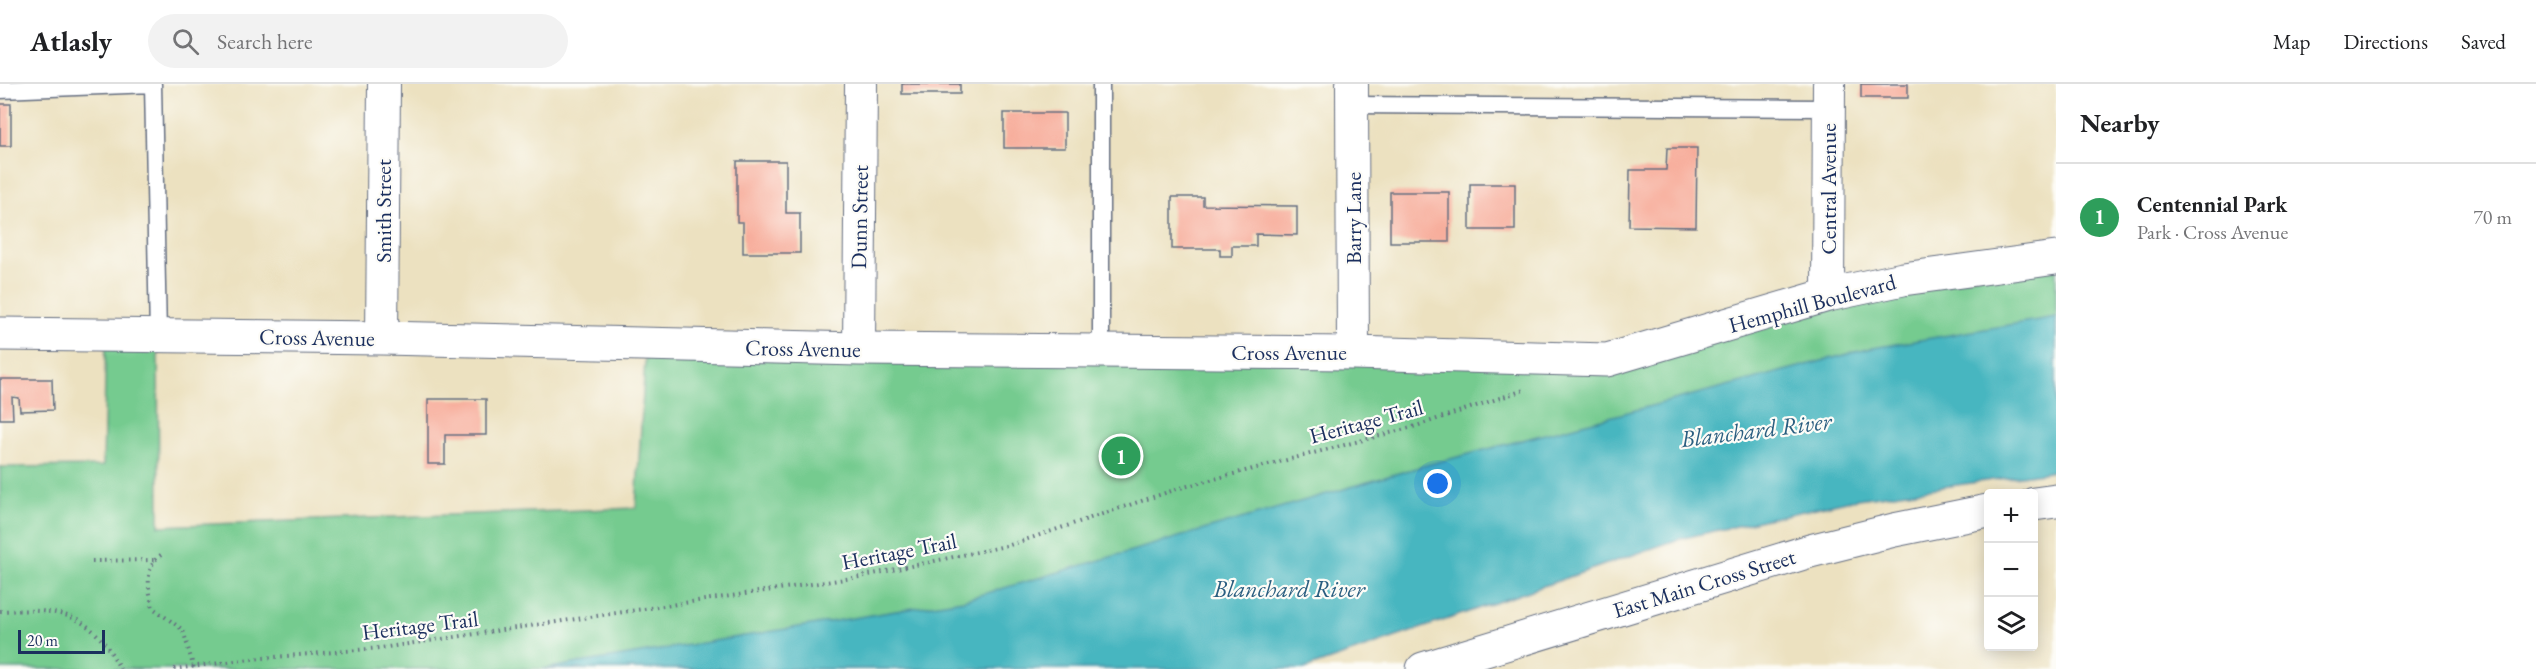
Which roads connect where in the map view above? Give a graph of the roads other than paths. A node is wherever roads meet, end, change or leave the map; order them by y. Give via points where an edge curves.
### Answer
1 (153, 84) edge
2 (384, 84) edge
3 (861, 84) edge
4 (1101, 84) edge
5 (0, 90) edge
6 (1352, 94) edge
7 (1829, 96) edge
8 (2056, 258) edge
9 (1828, 295) junction
10 (0, 334) edge
11 (158, 336) junction
12 (382, 338) junction
13 (859, 349) junction
14 (1101, 351) junction
15 (1353, 353) junction
16 (1606, 360) joint
17 (2056, 501) edge
18 (2038, 503) edge
19 (1984, 512) edge
20 (1423, 669) edge

1 - 5 lane
1 - 11 lane
2 - 12 street, Smith Street
3 - 13 street, Dunn Street
4 - 14 lane
6 - 7 lane
6 - 15 street, Barry Lane
7 - 9 street, Central Avenue
8 - 9 street, Hemphill Boulevard via 1903,279
9 - 16 street, Hemphill Boulevard
10 - 11 street, Cross Avenue
11 - 12 street, Cross Avenue
12 - 13 street, Cross Avenue
13 - 14 street, Cross Avenue
14 - 15 street, Cross Avenue
15 - 16 street, Cross Avenue
17 - 18 street
19 - 20 street, East Main Cross Street via 1810,551

